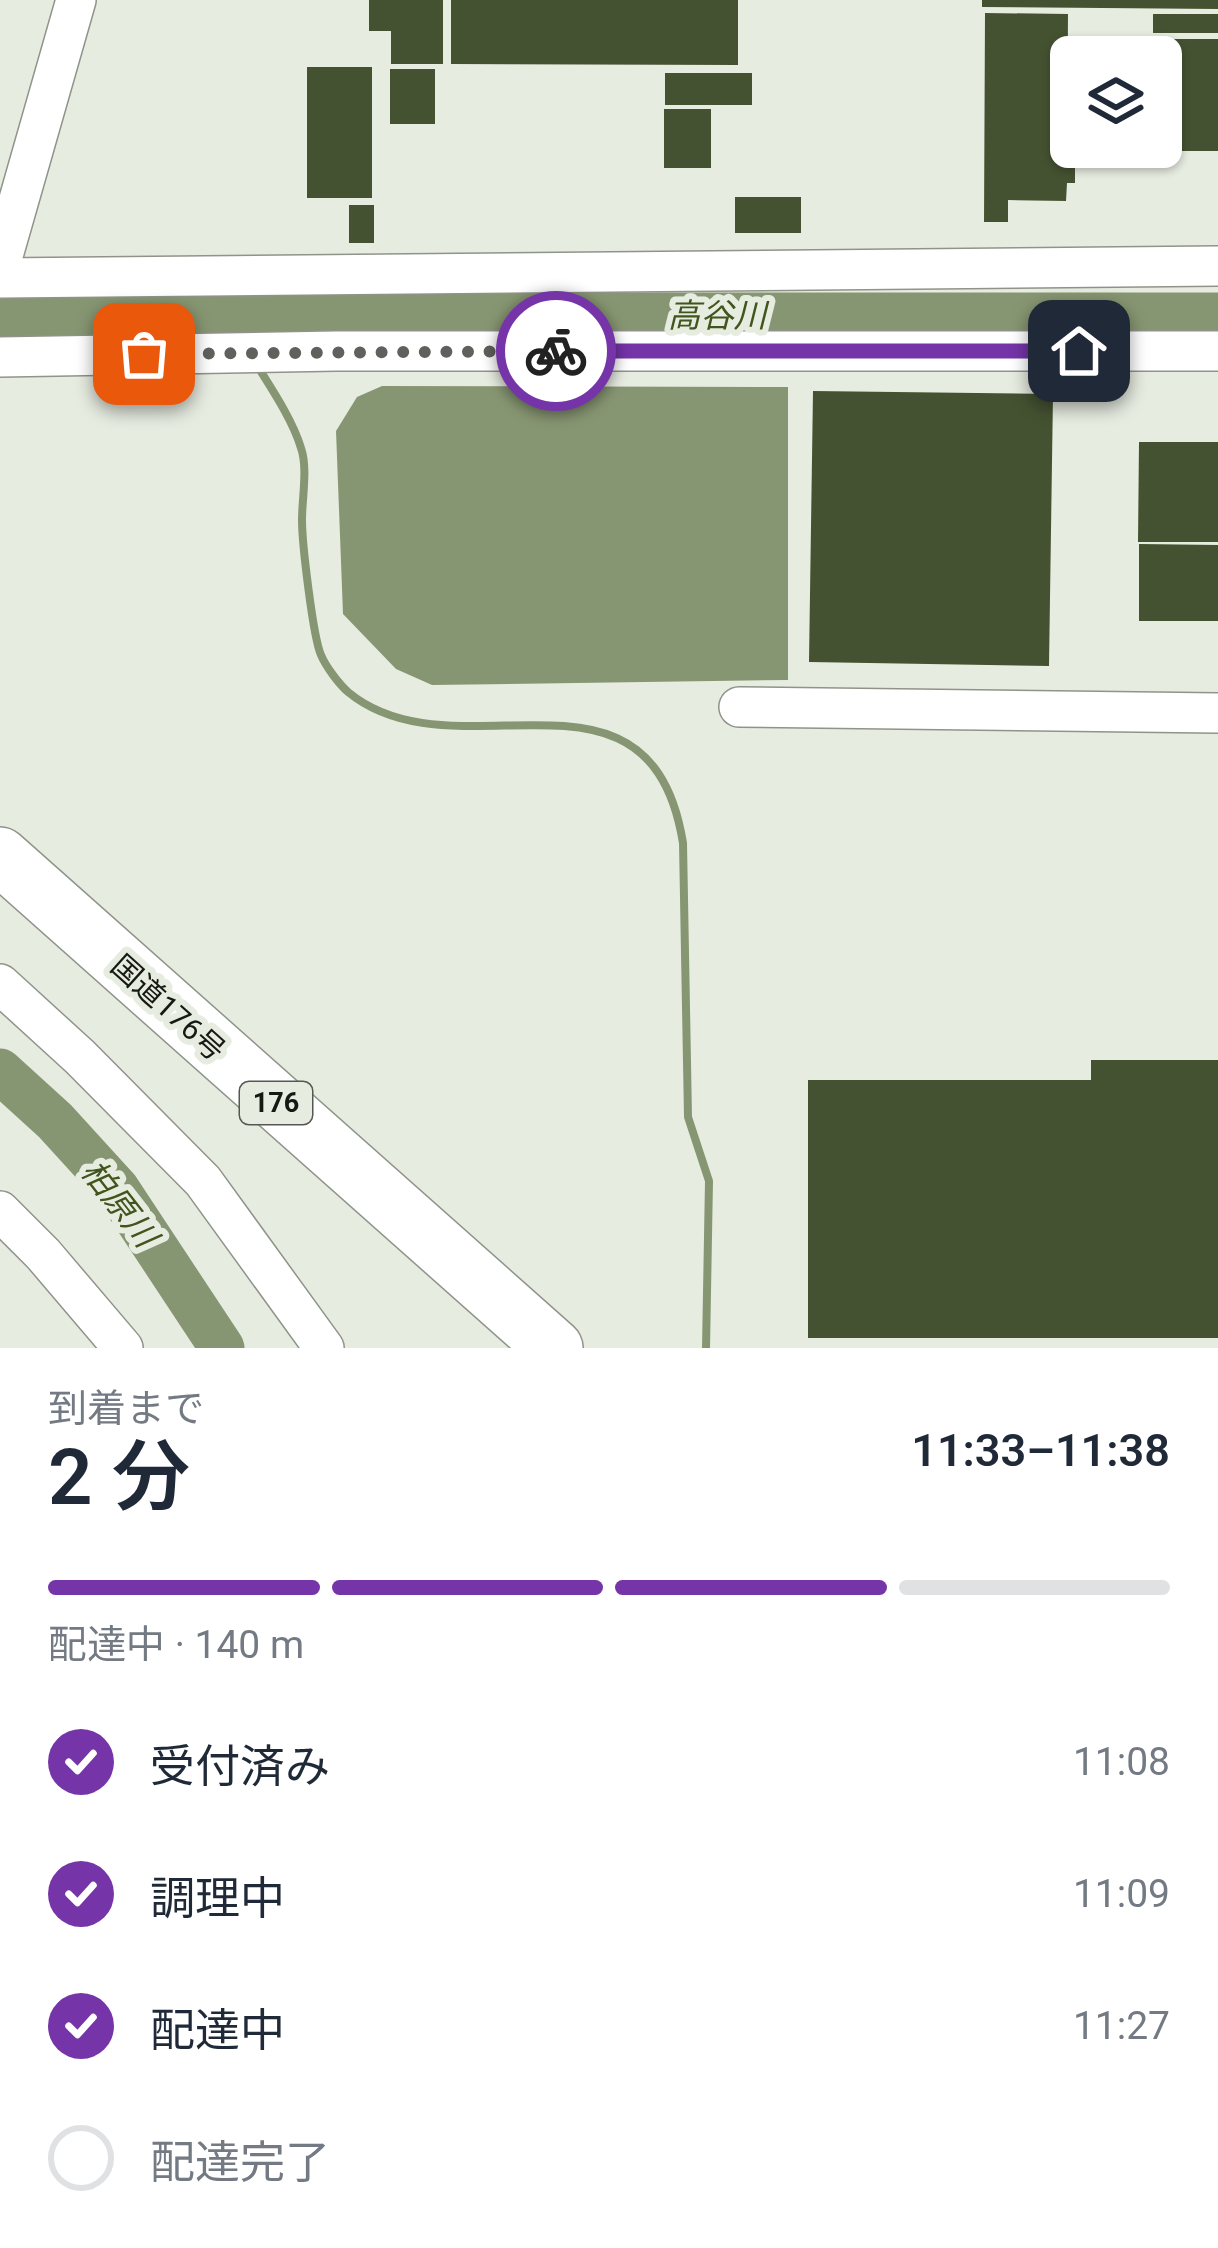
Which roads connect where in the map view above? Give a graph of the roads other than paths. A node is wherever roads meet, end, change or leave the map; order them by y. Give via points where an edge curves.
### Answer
1 (76, 0) edge
2 (0, 266) edge
3 (1218, 266) edge
4 (0, 278) edge
5 (1218, 352) edge
6 (0, 357) edge
7 (739, 707) dead end
8 (1218, 713) edge
9 (0, 856) edge
10 (0, 985) edge
11 (0, 1210) edge
12 (123, 1348) edge
13 (324, 1348) edge
14 (554, 1348) edge

1 - 2 street
3 - 4 street
5 - 6 street
7 - 8 street
9 - 14 highway, 国道176号 / 176
10 - 13 street via 203,1181
11 - 12 street

